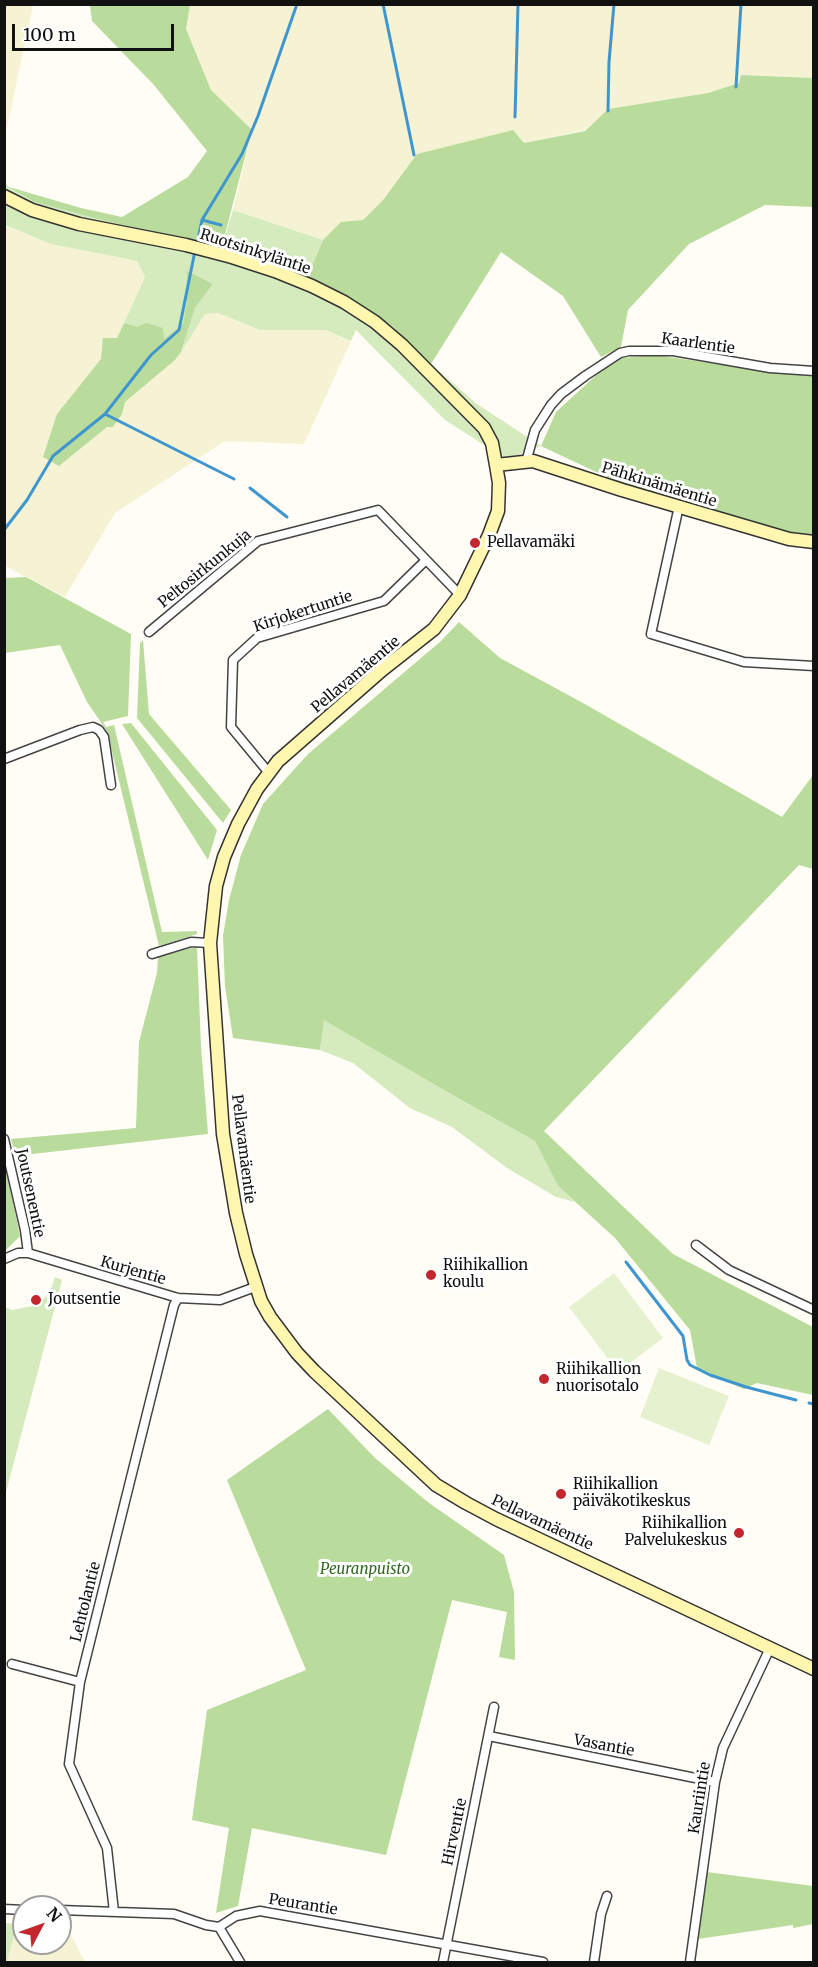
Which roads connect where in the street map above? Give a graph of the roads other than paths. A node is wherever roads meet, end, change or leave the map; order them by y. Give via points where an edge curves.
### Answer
1 (4, 196) edge
2 (813, 370) edge
3 (526, 462) junction
4 (496, 465) junction
5 (679, 506) junction
6 (813, 542) edge
7 (426, 560) junction
8 (460, 594) junction
9 (149, 632) dead end
10 (813, 666) edge
11 (4, 759) edge
12 (269, 773) junction
13 (111, 785) dead end
14 (210, 943) junction
15 (152, 954) dead end
16 (4, 1139) edge
17 (696, 1245) dead end
18 (28, 1253) junction
19 (4, 1259) edge
20 (255, 1287) junction
21 (178, 1298) junction
22 (813, 1310) edge
23 (770, 1648) junction
24 (12, 1664) dead end
25 (813, 1669) edge
26 (80, 1682) junction
27 (494, 1707) dead end
28 (489, 1737) junction
29 (714, 1782) junction
30 (607, 1896) dead end
31 (72, 1911) edge
32 (114, 1912) junction
33 (219, 1927) junction
34 (446, 1945) junction
35 (240, 1962) edge
36 (442, 1962) edge
37 (543, 1962) edge
38 (594, 1962) edge
39 (690, 1962) edge

1 - 4 street, Ruotsinkyläntie via 32,210 79,224 232,257 275,271 344,302 402,345 484,428
2 - 3 street, Kaarlentie via 770,368 673,351 620,353 551,405 535,430
3 - 4 street, Pähkinämäentie
3 - 5 street, Pähkinämäentie
4 - 8 street, Pellavamäentie via 498,511
5 - 6 street, Pähkinämäentie via 789,539
5 - 10 street via 651,634 744,662
7 - 8 street, Peltosirkunkuja
7 - 9 street, Peltosirkunkuja via 378,510 269,538 258,541
7 - 12 street, Kirjokertuntie via 384,601 256,639 233,660 231,727
8 - 12 street, Pellavamäentie via 434,629 305,737
11 - 13 street via 93,727 104,737
12 - 14 street, Pellavamäentie via 238,824 224,857 216,886
14 - 15 street via 191,942
14 - 20 street, Pellavamäentie via 227,1168
16 - 18 street, Joutsenentie
17 - 22 street via 729,1270
18 - 19 street
18 - 21 street, Kurjentie
20 - 21 street, Kurjentie via 220,1300
20 - 23 street, Pellavamäentie via 270,1317 308,1365 436,1485 496,1518
21 - 26 street, Lehtolantie
23 - 25 street, Pellavamäentie
23 - 29 street, Kauriintie via 723,1748
24 - 26 street
26 - 32 street, Lehtolantie via 69,1764 107,1848
27 - 28 street, Hirventie
28 - 29 street, Vasantie
28 - 34 street, Hirventie
29 - 39 street, Kauriintie
30 - 38 street
31 - 32 street
32 - 33 street via 174,1914
33 - 34 street, Peurantie via 236,1916 260,1911
33 - 35 street
34 - 36 street, Hirventie
34 - 37 street, Peurantie

